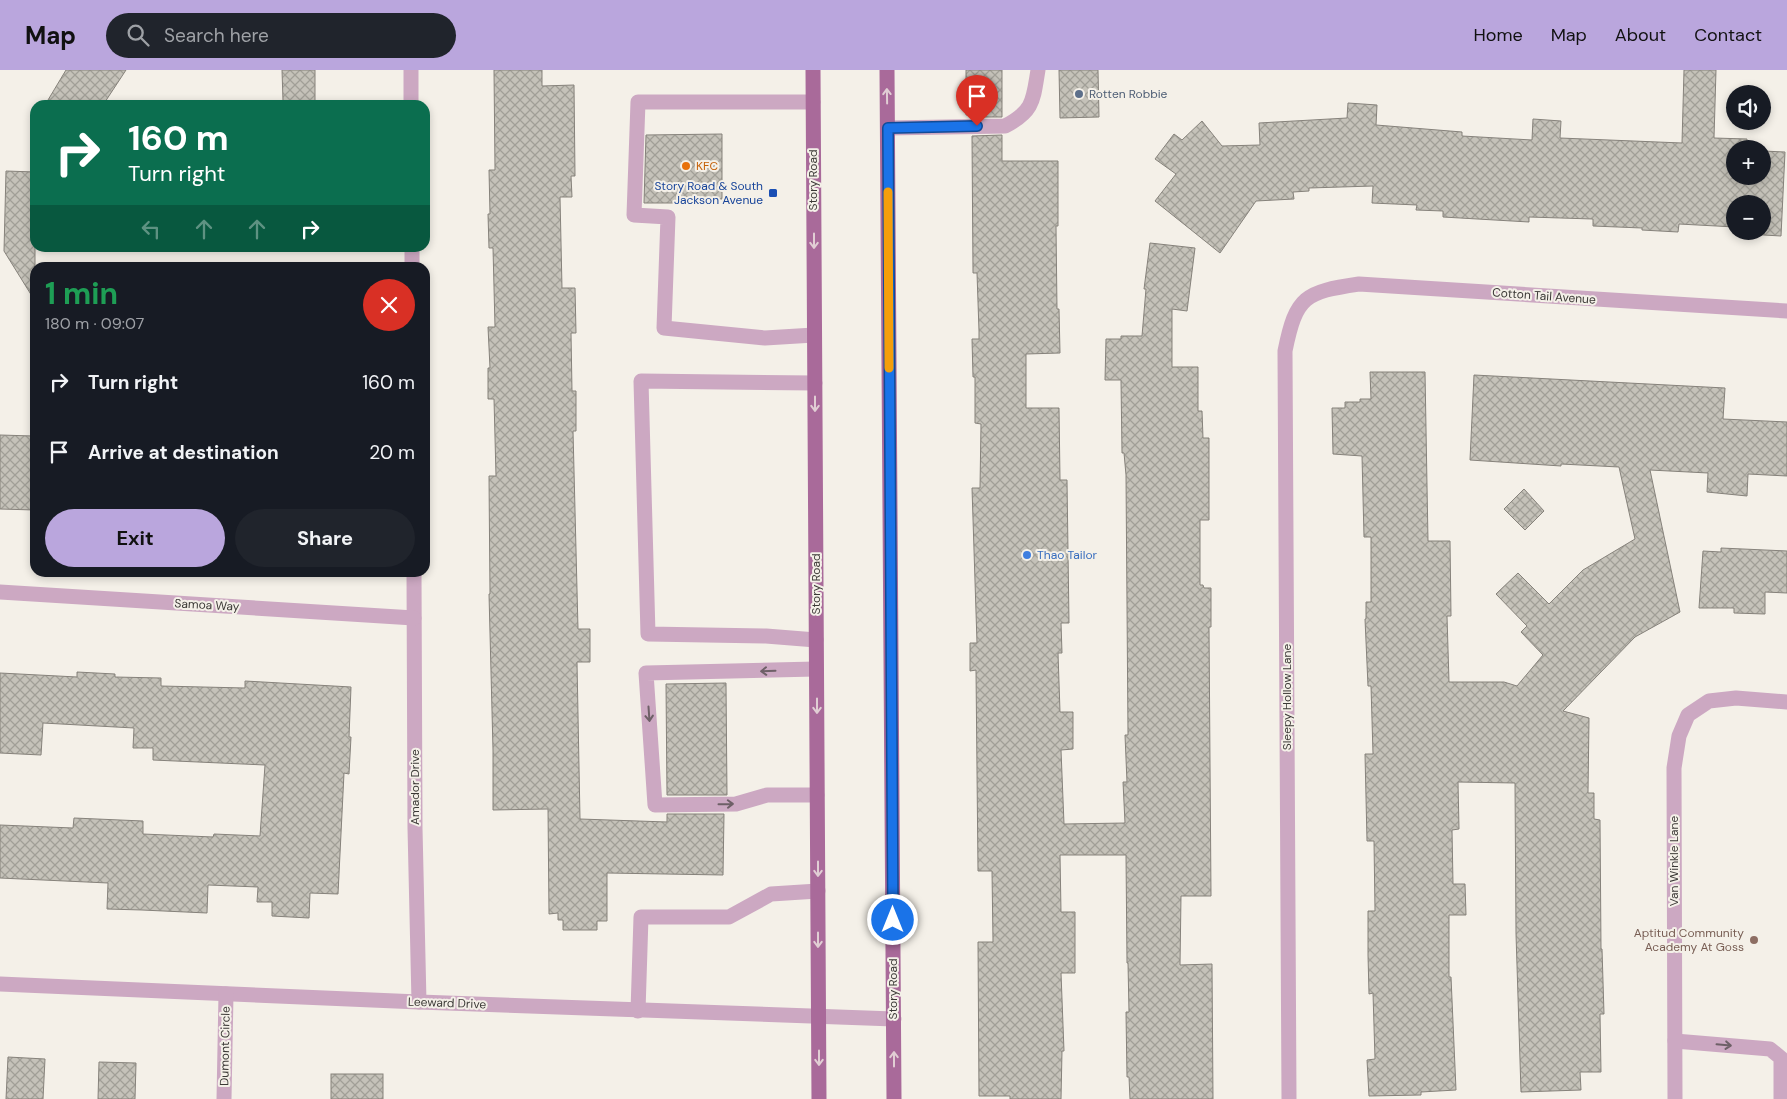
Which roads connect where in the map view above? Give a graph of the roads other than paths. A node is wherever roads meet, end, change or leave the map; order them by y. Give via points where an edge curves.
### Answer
1 (411, 70) edge
2 (813, 70) edge
3 (887, 70) edge
4 (1038, 70) edge
5 (411, 100) edge
6 (813, 102) junction
7 (888, 128) junction
8 (1304, 300) joint
9 (1787, 311) edge
10 (814, 335) junction
11 (815, 384) junction
12 (414, 577) edge
13 (0, 592) edge
14 (414, 618) junction
15 (816, 640) junction
16 (816, 670) junction
17 (1787, 702) edge
18 (817, 795) junction
19 (818, 891) junction
20 (0, 984) edge
21 (226, 994) junction
22 (420, 1002) junction
23 (638, 1011) junction
24 (819, 1017) junction
25 (894, 1019) junction
26 (1675, 1041) junction
27 (224, 1099) edge
28 (819, 1099) edge
29 (894, 1099) edge
30 (1289, 1099) edge
31 (1675, 1099) edge
32 (1781, 1099) edge

1 - 5 street
2 - 6 main road, Story Road
7 -> 3 main road, Story Road
4 - 7 street via 1033,100 1020,118 1005,126
6 -> 10 main road, Story Road
6 - 10 street via 638,102 634,215 668,217 664,328 765,338
7 - 25 main road, Story Road
8 - 9 street, Cotton Tail Avenue via 1326,288 1359,284
8 - 30 street, Sleepy Hollow Lane via 1291,322 1285,351
10 - 11 main road, Story Road
11 -> 15 main road, Story Road
11 - 15 street via 641,381 648,634
12 - 14 street, Amador Drive
13 - 14 street, Samoa Way
14 - 22 street, Amador Drive
15 - 16 main road, Story Road
16 -> 18 main road, Story Road
16 -> 18 street via 646,674 655,805 736,804 767,795
17 - 26 street, Van Winkle Lane via 1736,698 1709,702 1688,715 1679,736 1674,768
18 -> 19 main road, Story Road
19 - 23 street via 771,894 729,917 641,917
19 -> 24 main road, Story Road
20 - 21 street, Leeward Drive
21 - 22 street, Leeward Drive
21 - 27 street, Dumont Circle
22 - 23 street, Leeward Drive
23 - 24 street, Leeward Drive
24 - 25 street, Leeward Drive
24 -> 28 main road, Story Road
29 -> 25 main road, Story Road
26 - 31 street, Van Winkle Lane
26 -> 32 street via 1770,1049 1781,1058

